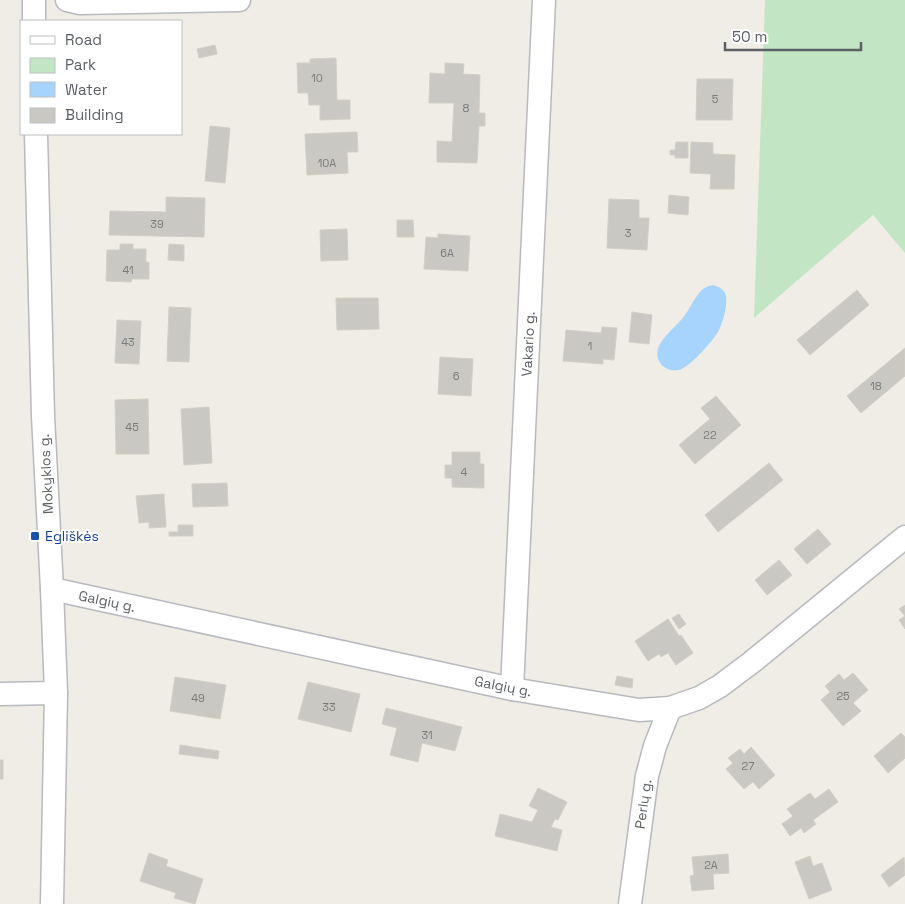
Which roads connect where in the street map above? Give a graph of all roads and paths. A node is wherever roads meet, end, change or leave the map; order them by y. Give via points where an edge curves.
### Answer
1 (34, 0) edge
2 (67, 0) edge
3 (239, 0) edge
4 (544, 0) edge
5 (34, 20) edge
6 (36, 135) edge
7 (905, 537) edge
8 (52, 589) junction
9 (512, 689) junction
10 (56, 693) junction
11 (0, 694) edge
12 (670, 708) junction
13 (52, 904) edge
14 (630, 904) edge

1 - 5 street
2 - 3 street
4 - 9 street, Vakario g.
6 - 8 street, Mokyklos g. via 42,416
7 - 12 street, Galgių g. via 720,686 699,698
8 - 9 street, Galgių g.
8 - 10 street, Mokyklos g.
9 - 12 street, Galgių g. via 639,710
10 - 11 street
10 - 13 street, Mokyklos g.
12 - 14 street, Perlų g. via 647,776

